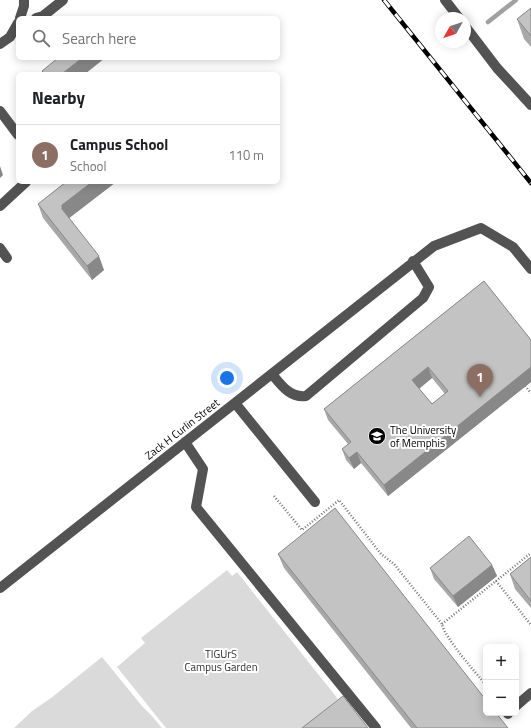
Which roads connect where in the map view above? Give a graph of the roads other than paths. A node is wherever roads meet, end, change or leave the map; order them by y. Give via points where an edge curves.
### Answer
1 (24, 0) edge
2 (63, 0) edge
3 (445, 0) edge
4 (454, 12) edge
5 (21, 16) edge
6 (43, 16) edge
7 (16, 26) edge
8 (471, 34) edge
9 (0, 44) edge
10 (531, 105) edge
11 (0, 111) edge
12 (16, 132) edge
13 (24, 184) edge
14 (0, 206) edge
15 (0, 248) edge
16 (8, 258) dead end
17 (413, 261) junction
18 (531, 269) edge
19 (272, 374) junction
20 (235, 402) junction
21 (185, 442) junction
22 (315, 502) dead end
23 (0, 588) edge
24 (531, 693) edge
25 (519, 703) edge
26 (376, 728) edge

1 - 5 street
2 - 6 street
3 - 4 street
7 - 9 street via 10,37
8 - 10 street via 497,68
11 - 12 street
13 - 14 street
15 - 16 street
17 - 18 street, Zack H Curlin Street via 434,246 481,228 513,247
17 - 19 street, Zack H Curlin Street
17 - 19 street via 430,287 423,298 306,396 298,397 290,392
19 - 20 street, Zack H Curlin Street
20 - 21 street, Zack H Curlin Street
20 - 22 street
21 - 23 street, Zack H Curlin Street
21 - 26 street via 203,469 196,506
24 - 25 street

